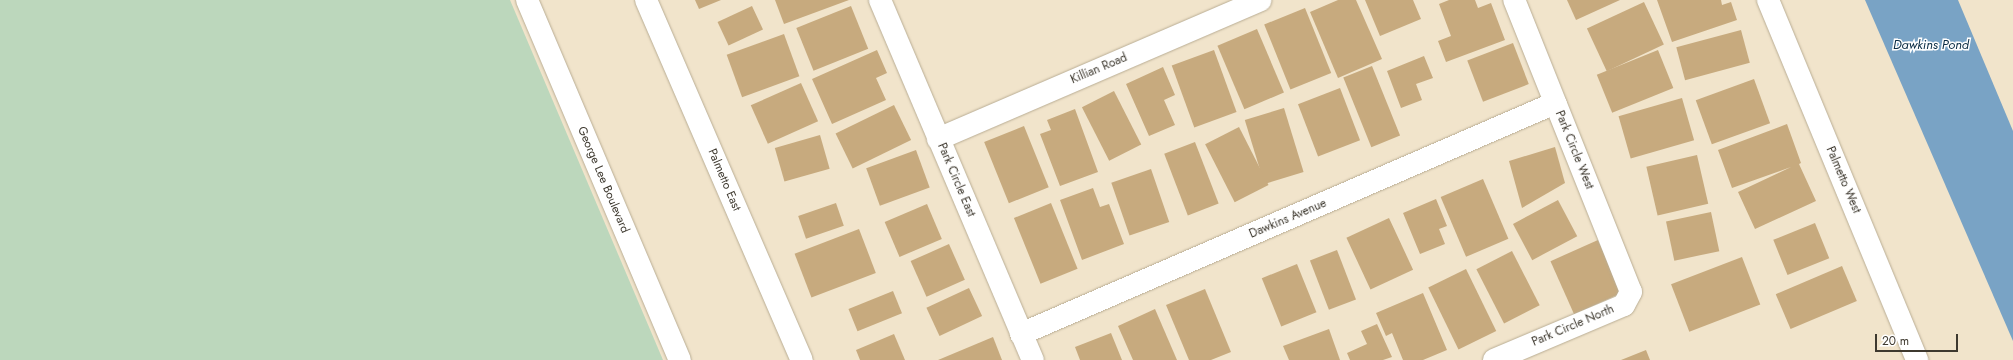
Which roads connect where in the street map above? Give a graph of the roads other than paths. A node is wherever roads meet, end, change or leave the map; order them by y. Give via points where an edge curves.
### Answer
1 (527, 0) edge
2 (646, 0) edge
3 (880, 0) edge
4 (1260, 0) edge
5 (1514, 0) edge
6 (1768, 0) edge
7 (1556, 103) junction
8 (938, 139) junction
9 (1628, 300) joint
10 (1021, 334) junction
11 (680, 360) edge
12 (802, 360) edge
13 (1033, 360) edge
14 (1494, 360) edge
15 (1918, 360) edge

1 - 11 street, George Lee Boulevard
2 - 12 street, Palmetto East
3 - 8 street, Park Circle East
4 - 8 street, Killian Road
5 - 7 street, Park Circle West
6 - 15 street, Palmetto West
7 - 9 street, Park Circle West via 1631,292
7 - 10 street, Dawkins Avenue
8 - 10 street, Park Circle East
9 - 14 street, Park Circle North via 1624,304
10 - 13 street, Park Circle East

